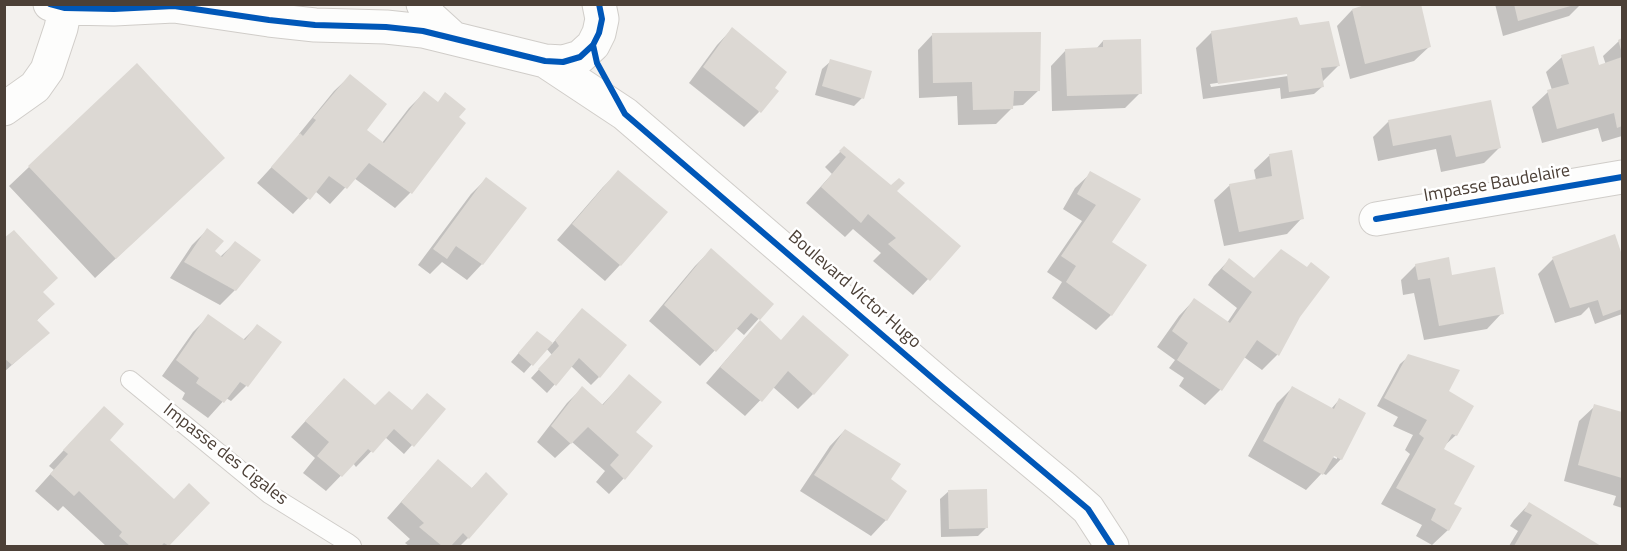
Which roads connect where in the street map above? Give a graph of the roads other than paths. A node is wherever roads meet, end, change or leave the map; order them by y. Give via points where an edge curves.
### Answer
1 (423, 4) edge
2 (599, 4) edge
3 (176, 5) edge
4 (57, 6) edge
5 (453, 38) junction
6 (593, 45) junction
7 (545, 61) junction
8 (4, 109) edge
9 (625, 114) junction
10 (1623, 177) edge
11 (1376, 219) dead end
12 (130, 380) dead end
13 (352, 546) edge
14 (1113, 546) edge

1 - 5 street via 430,17
2 - 6 street via 602,19
3 - 4 street via 114,9
3 - 5 street via 269,20 423,31
4 - 8 street via 61,28 47,70 34,87
5 - 7 street
6 - 7 street via 580,57 563,62
6 - 9 street, Boulevard Victor Hugo via 597,63
7 - 9 street, Boulevard Victor Hugo
9 - 14 street, Boulevard Victor Hugo via 1088,509
10 - 11 street, Impasse Baudelaire
12 - 13 lane, Impasse des Cigales via 269,494

